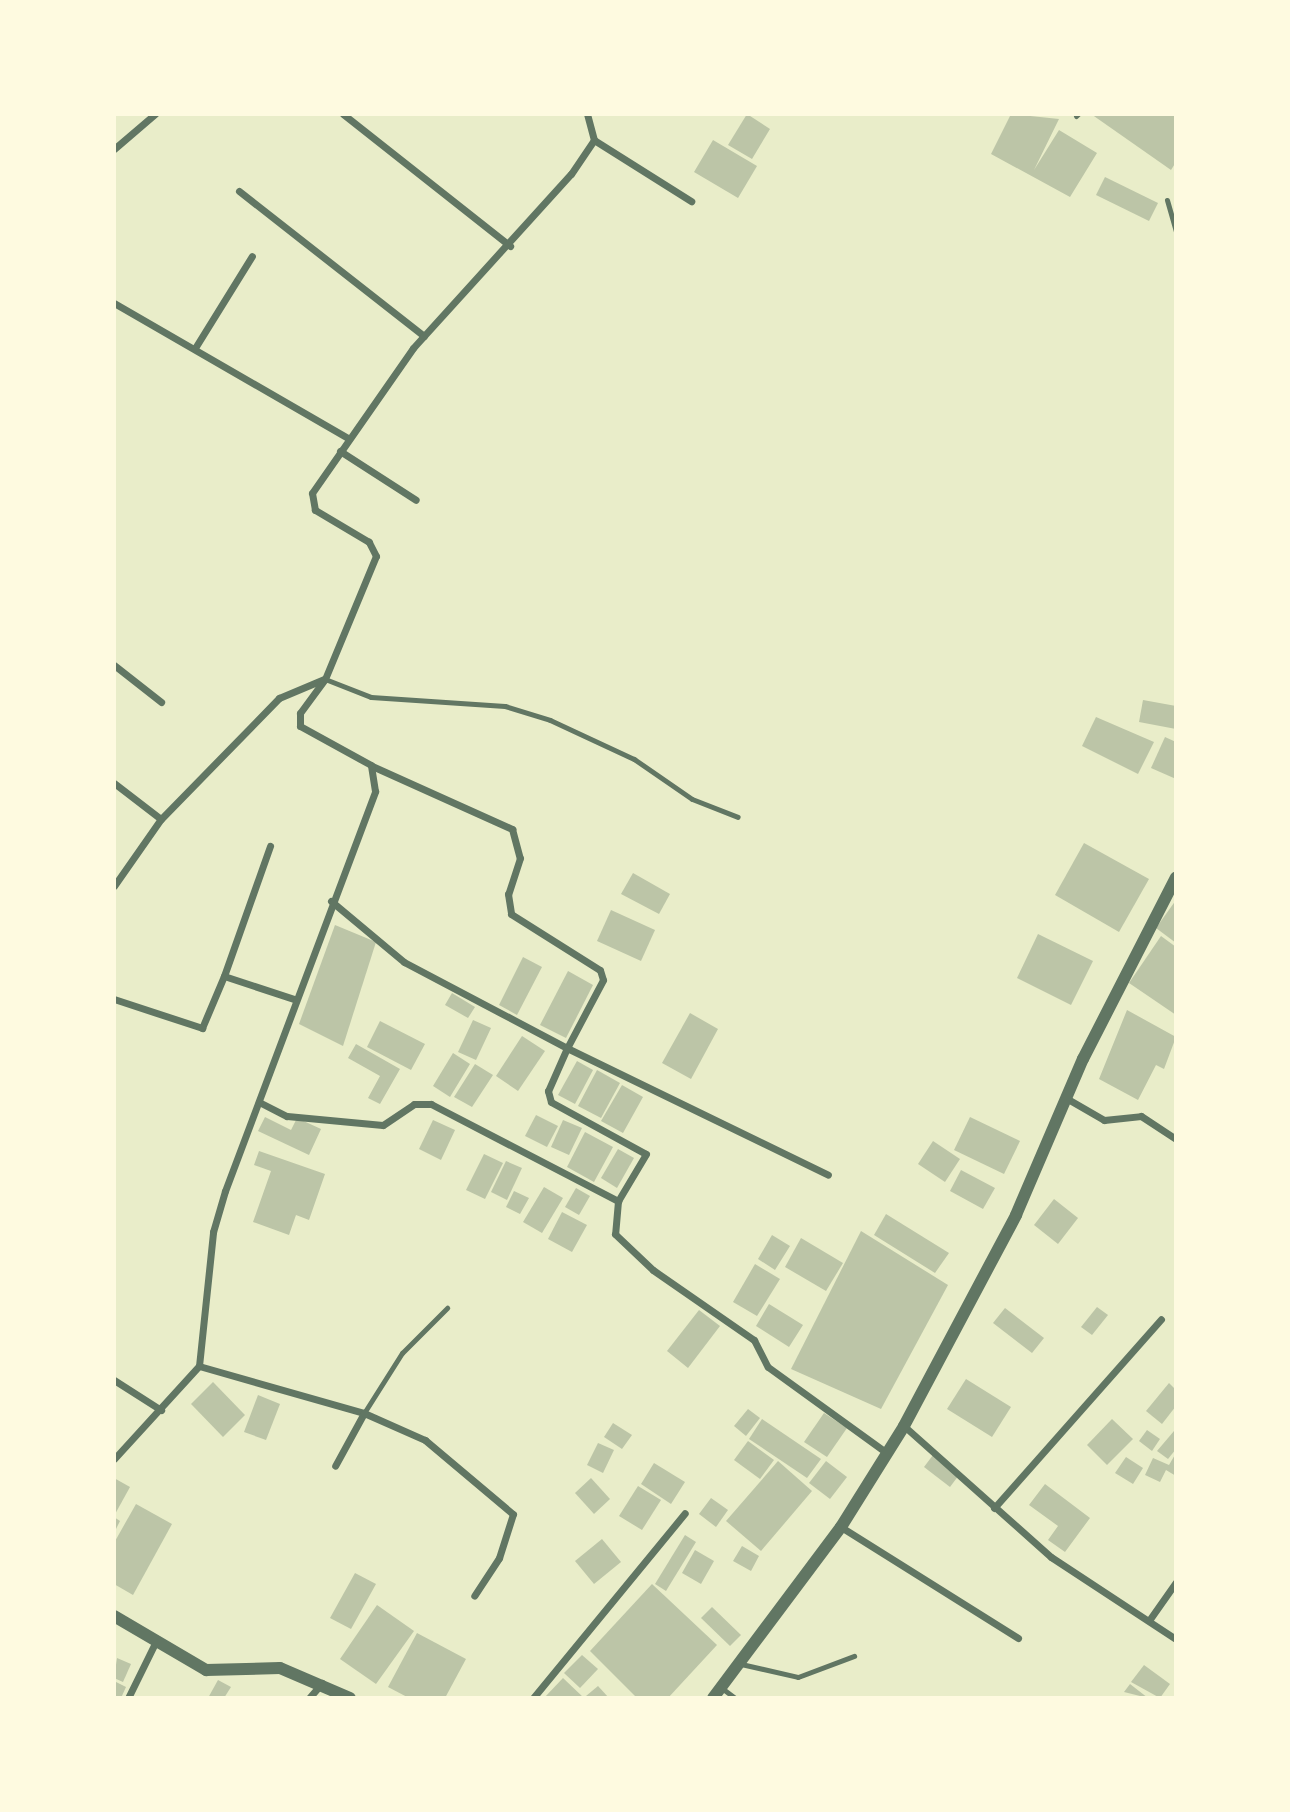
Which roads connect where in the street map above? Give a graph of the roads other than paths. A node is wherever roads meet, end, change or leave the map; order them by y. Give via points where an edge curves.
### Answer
1 (155, 114) edge
2 (343, 114) edge
3 (586, 114) edge
4 (594, 139) junction
5 (114, 149) edge
6 (239, 191) dead end
7 (1167, 200) dead end
8 (691, 201) dead end
9 (1176, 232) edge
10 (510, 246) junction
11 (251, 256) dead end
12 (114, 303) edge
13 (424, 336) junction
14 (195, 348) junction
15 (348, 438) junction
16 (340, 451) junction
17 (416, 500) dead end
18 (114, 665) edge
19 (325, 679) junction
20 (161, 702) dead end
21 (371, 765) junction
22 (114, 783) edge
23 (738, 817) dead end
24 (161, 819) junction
25 (270, 846) dead end
26 (1176, 877) edge
27 (114, 886) edge
28 (1173, 892) edge
29 (331, 901) junction
30 (224, 975) junction
31 (114, 999) edge
32 (294, 999) junction
33 (567, 1048) junction
34 (1066, 1097) junction
35 (259, 1102) junction
36 (1176, 1139) edge
37 (828, 1175) dead end
38 (618, 1201) junction
39 (447, 1308) dead end
40 (1161, 1319) dead end
41 (199, 1366) junction
42 (114, 1380) edge
43 (161, 1410) junction
44 (364, 1413) junction
45 (904, 1426) junction
46 (887, 1453) junction
47 (114, 1459) edge
48 (335, 1466) dead end
49 (994, 1508) junction
50 (685, 1513) dead end
51 (841, 1527) junction
52 (1176, 1582) edge
53 (474, 1595) dead end
54 (114, 1616) edge
55 (1150, 1619) junction
56 (1018, 1638) dead end
57 (157, 1639) junction
58 (1176, 1639) edge
59 (854, 1656) dead end
60 (735, 1662) junction
61 (323, 1682) junction
62 (720, 1686) junction
63 (128, 1698) edge
64 (309, 1698) edge
65 (350, 1698) edge
66 (533, 1698) edge
67 (713, 1698) edge
68 (735, 1698) edge

1 - 5 street
2 - 10 street
3 - 4 street
4 - 8 street
4 - 10 street
6 - 13 street
7 - 9 lane
10 - 13 street
11 - 14 street
12 - 14 street
13 - 15 street
14 - 15 street
15 - 16 street
16 - 17 street
16 - 19 street via 312,493 312,506 369,542 376,556
18 - 20 street
19 - 21 street via 300,713 300,726
19 - 23 lane via 370,697 505,706 550,720 634,759 692,799
19 - 24 street via 279,698
21 - 29 street via 375,791
21 - 33 street via 512,829 520,859 508,894 511,914 600,970 603,980
22 - 24 street
24 - 27 street
25 - 30 street
26 - 28 street
28 - 34 street
29 - 32 street
29 - 33 street via 404,962
30 - 31 street via 202,1028
30 - 32 street
32 - 35 street
33 - 37 street
33 - 38 street via 548,1091 551,1102 646,1154
34 - 36 street via 1104,1120 1141,1116
34 - 45 street via 1016,1215
35 - 38 street via 287,1116 383,1125 414,1104 431,1104
35 - 41 street via 213,1232
38 - 46 street via 615,1234 653,1270 754,1340 768,1367
39 - 44 lane via 402,1353
40 - 49 street
41 - 43 street
41 - 44 street
42 - 43 street
43 - 47 street
44 - 48 street
44 - 53 street via 425,1440 513,1514 499,1558
45 - 46 street
45 - 49 street
46 - 51 street
49 - 55 street via 1051,1557
50 - 66 street
51 - 56 street
51 - 60 street
52 - 55 street
54 - 57 street
55 - 58 street
57 - 61 street via 206,1670 281,1668
57 - 63 street
59 - 60 lane via 819,1673 785,1678
60 - 62 street
61 - 64 street
61 - 65 street
62 - 67 street
62 - 68 lane

